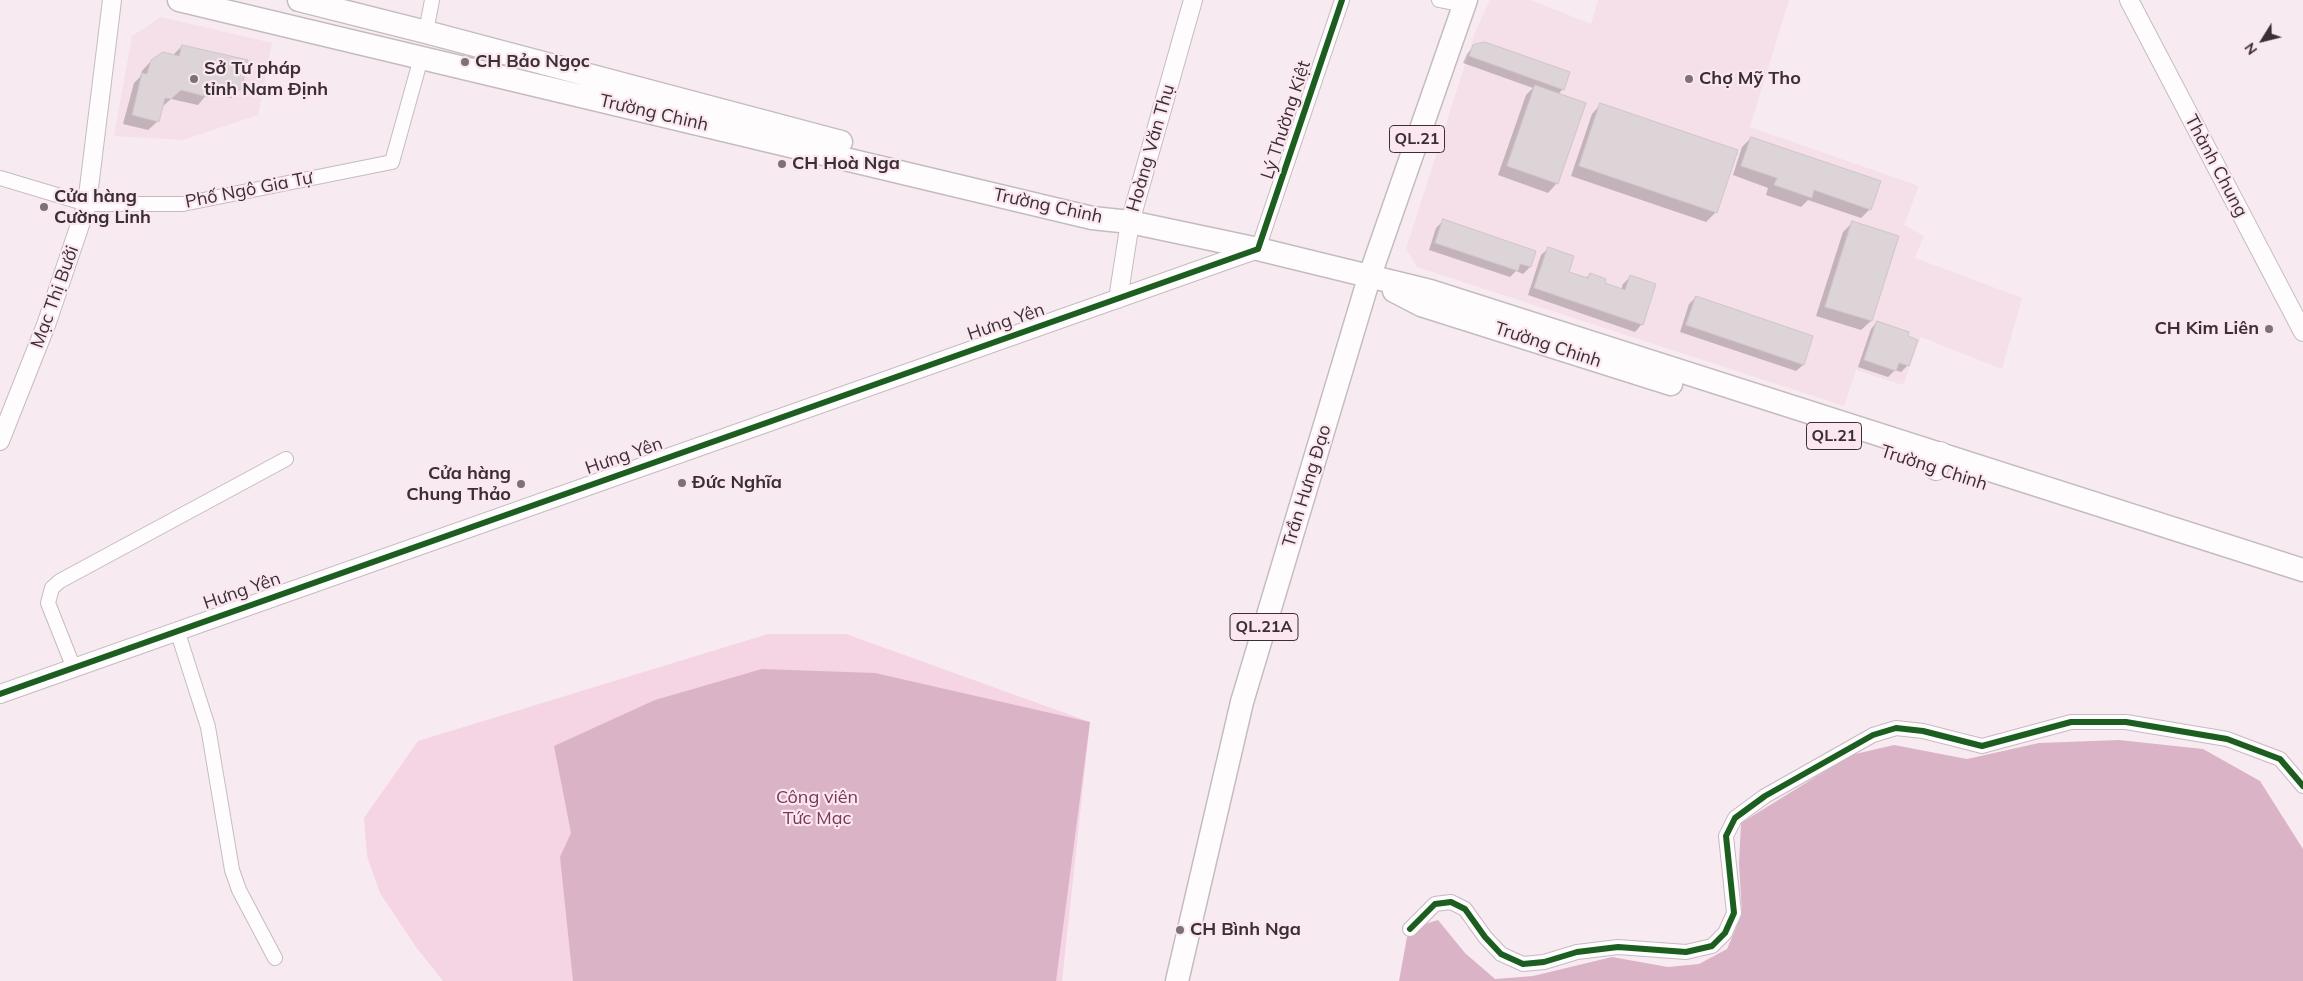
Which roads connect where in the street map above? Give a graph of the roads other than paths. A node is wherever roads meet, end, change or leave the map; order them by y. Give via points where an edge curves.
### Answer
1 (112, 0) edge
2 (179, 0) edge
3 (299, 0) edge
4 (432, 0) edge
5 (1194, 0) edge
6 (1342, 0) edge
7 (1439, 0) edge
8 (2129, 0) edge
9 (1465, 2) edge
10 (426, 32) junction
11 (420, 58) junction
12 (848, 152) junction
13 (0, 178) edge
14 (88, 204) junction
15 (1130, 222) junction
16 (1258, 250) junction
17 (1369, 278) junction
18 (1118, 299) junction
19 (2303, 332) edge
20 (0, 441) edge
21 (286, 460) dead end
22 (1938, 461) junction
23 (2303, 570) edge
24 (2303, 585) edge
25 (177, 630) junction
26 (73, 666) junction
27 (0, 694) edge
28 (2303, 786) edge
29 (1410, 929) dead end
30 (275, 958) dead end
31 (1177, 981) edge

1 - 14 street, Mạc Thị Bưởi
2 - 11 main road, Trường Chinh
3 - 10 main road, Trường Chinh
4 - 10 street
5 - 15 street, Hoàng Văn Thụ
6 - 16 street, Lý Thường Kiệt
7 - 9 street
8 - 19 street, Thành Chung
9 - 17 main road, Trần Hưng Đạo / QL.21
10 - 11 main road
10 - 12 main road, Trường Chinh
11 - 12 main road, Trường Chinh
11 - 14 street, Phố Ngô Gia Tự via 392,162 183,204
12 - 15 main road, Trường Chinh via 1092,218
13 - 14 street, Phố Ngô Gia Tự
14 - 20 street, Mạc Thị Bưởi via 46,325
15 - 16 main road, Trường Chinh
15 - 18 street, Hoàng Văn Thụ
16 - 17 main road, Trường Chinh
16 - 18 street, Hưng Yên
17 - 22 main road, Trường Chinh / QL.21 via 1421,305
17 - 31 main road, Trần Hưng Đạo / QL.21A via 1242,702
18 - 25 street, Hưng Yên
21 - 26 street via 52,588 48,603
22 - 23 main road, Trường Chinh / QL.21
22 - 24 main road, Trường Chinh / QL.21
25 - 26 street, Hưng Yên
25 - 30 street via 208,727 232,870
26 - 27 street, Hưng Yên
28 - 29 street via 2280,759 2227,739 2126,722 2071,722 1982,746 1923,730 1896,728 1873,735 1765,796 1735,818 1726,836 1734,913 1725,933 1712,946 1686,952 1618,947 1523,964 1501,954 1466,909 1451,902 1435,904

